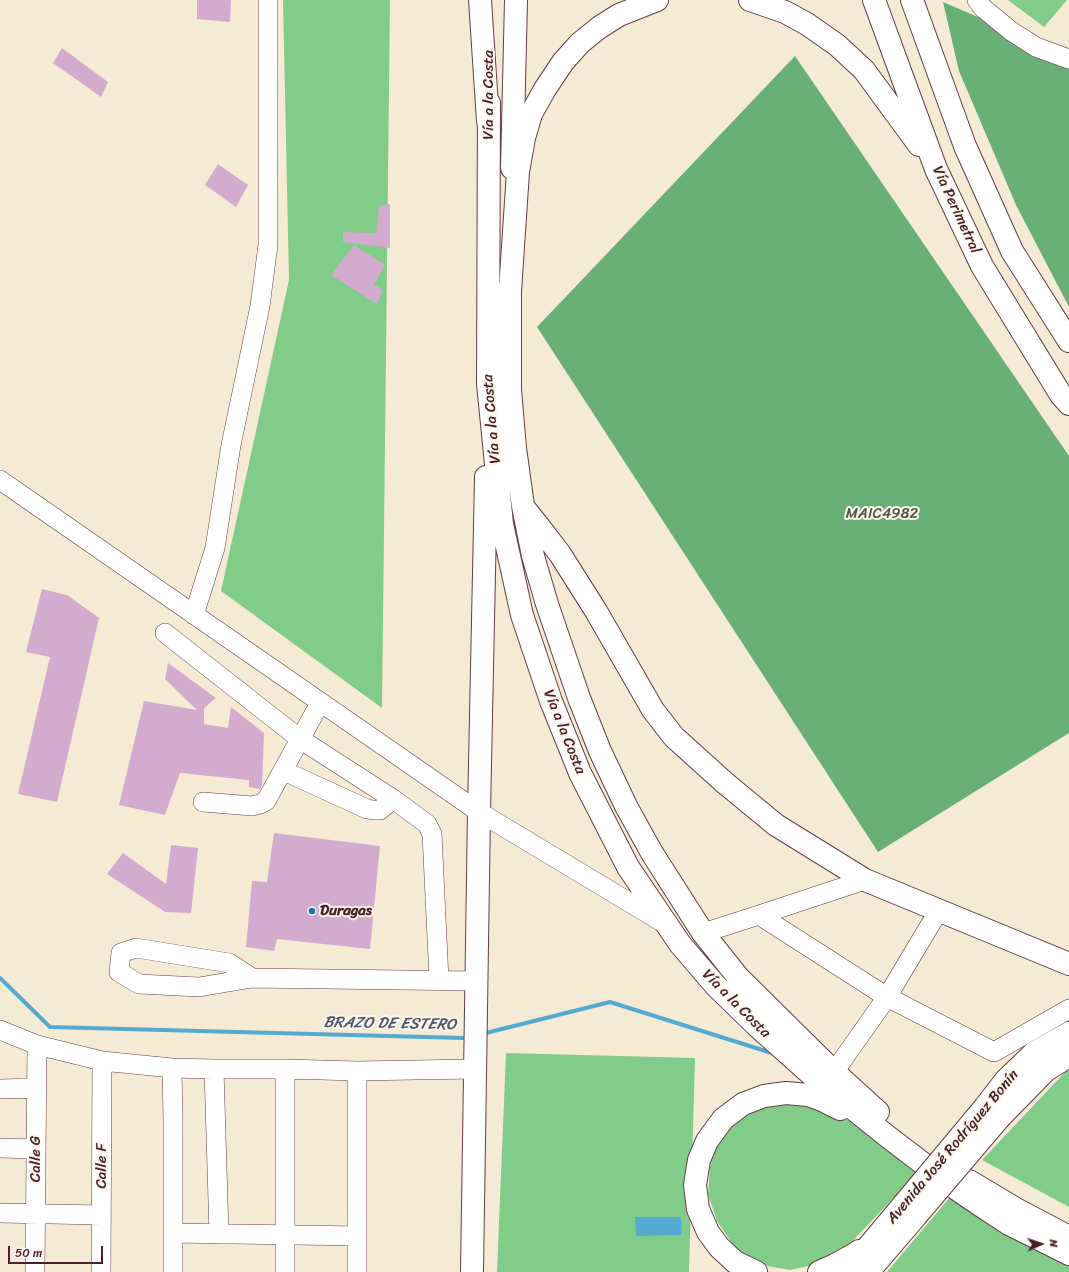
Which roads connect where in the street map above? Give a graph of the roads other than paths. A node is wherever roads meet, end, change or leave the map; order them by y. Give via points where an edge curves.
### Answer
1 (268, 0) edge
2 (480, 0) edge
3 (489, 0) edge
4 (516, 0) edge
5 (657, 0) edge
6 (750, 0) edge
7 (874, 0) edge
8 (912, 0) edge
9 (977, 0) edge
10 (1069, 59) edge
11 (488, 121) junction
12 (936, 169) junction
13 (509, 306) junction
14 (1069, 340) edge
15 (488, 384) junction
16 (1069, 404) edge
17 (0, 480) edge
18 (523, 506) junction
19 (194, 615) junction
20 (165, 633) dead end
21 (320, 703) junction
22 (300, 739) junction
23 (284, 771) junction
24 (394, 799) junction
25 (203, 802) dead end
26 (479, 812) junction
27 (865, 880) junction
28 (939, 910) junction
29 (759, 915) junction
30 (667, 925) junction
31 (703, 933) junction
32 (1069, 964) edge
33 (252, 978) junction
34 (439, 980) junction
35 (476, 981) junction
36 (887, 997) junction
37 (1069, 1008) edge
38 (0, 1030) edge
39 (1069, 1033) edge
40 (37, 1045) junction
41 (1069, 1056) edge
42 (102, 1060) junction
43 (172, 1068) junction
44 (285, 1069) junction
45 (474, 1069) junction
46 (214, 1070) junction
47 (357, 1071) junction
48 (834, 1072) junction
49 (36, 1088) junction
50 (0, 1089) edge
51 (993, 1111) junction
52 (887, 1136) junction
53 (0, 1148) edge
54 (36, 1149) junction
55 (910, 1210) junction
56 (0, 1213) edge
57 (36, 1213) junction
58 (101, 1215) junction
59 (884, 1229) junction
60 (172, 1233) junction
61 (219, 1234) junction
62 (285, 1235) junction
63 (357, 1236) junction
64 (1069, 1237) edge
65 (1069, 1254) edge
66 (35, 1272) edge
67 (101, 1272) edge
68 (173, 1272) edge
69 (285, 1272) edge
70 (357, 1272) edge
71 (472, 1272) edge
72 (756, 1272) edge
73 (819, 1272) edge
74 (847, 1272) edge
75 (868, 1272) edge

1 - 19 street via 268,245 260,306 231,445 215,548
2 - 11 main road
3 - 11 main road, Vía a la Costa
4 - 13 main road, Vía a la Costa
5 - 13 main road via 619,15 580,43 563,62 531,114 518,172
6 - 12 main road via 785,12 837,45 864,70
7 - 12 main road, Vía Perimetral
8 - 14 main road via 965,146 1012,251
9 - 10 street via 1011,31 1036,47
11 - 15 main road, Vía a la Costa
12 - 16 main road, Vía Perimetral via 982,266
13 - 18 main road, Vía a la Costa via 510,390
15 - 26 main road
15 - 30 main road, Vía a la Costa via 502,524 522,615 551,702 580,773 628,867
17 - 19 street
18 - 27 main road via 560,554 653,710 674,737 776,825
18 - 31 main road, Vía a la Costa via 546,604 600,751 652,853
19 - 21 street
20 - 22 street
21 - 22 street
21 - 26 street
22 - 23 street
22 - 24 street
23 - 24 street via 366,809 380,810
23 - 25 street via 266,801 260,804 252,806
24 - 34 street via 427,824 432,834
26 - 30 street
26 - 35 main road
27 - 28 main road
27 - 29 street
28 - 32 main road
28 - 36 street
29 - 31 street
29 - 36 street
30 - 52 main road, Vía a la Costa via 716,986 756,1025 822,1084
31 - 48 main road, Vía a la Costa via 738,977
33 - 33 street via 230,963 136,948 121,953 118,972 139,984 200,987
33 - 34 street
34 - 35 street
35 - 45 main road
36 - 37 street via 994,1052
36 - 48 street
38 - 40 street
39 - 51 main road, Avenida José Rodríguez Bonín via 1035,1052 1005,1081
40 - 42 street
40 - 49 street, Calle G
41 - 51 main road, Avenida José Rodríguez Bonín via 1046,1070
42 - 43 street
42 - 58 street, Calle F
43 - 46 street
43 - 60 street
44 - 46 street
44 - 47 street
44 - 62 street
45 - 47 street
45 - 71 main road
46 - 61 street
47 - 63 street
48 - 64 main road, Vía a la Costa via 893,1126 964,1178
49 - 50 street
49 - 54 street, Calle G
51 - 55 main road, Avenida José Rodríguez Bonín, bridge
52 - 65 main road, Vía a la Costa via 983,1208
52 - 72 main road via 822,1100 808,1095 786,1093 764,1096 743,1104 723,1119 707,1141 699,1160 695,1185 698,1209 708,1232 719,1247 735,1262
53 - 54 street
54 - 57 street, Calle G
55 - 59 main road, Avenida José Rodríguez Bonín
55 - 75 main road, Avenida José Rodríguez Bonín
56 - 57 street
57 - 58 street
57 - 66 street, Calle G
58 - 67 street, Calle F
59 - 73 main road via 855,1254
59 - 74 main road, Avenida José Rodríguez Bonín
60 - 61 street
60 - 68 street
61 - 62 street
62 - 63 street
62 - 69 street
63 - 70 street

